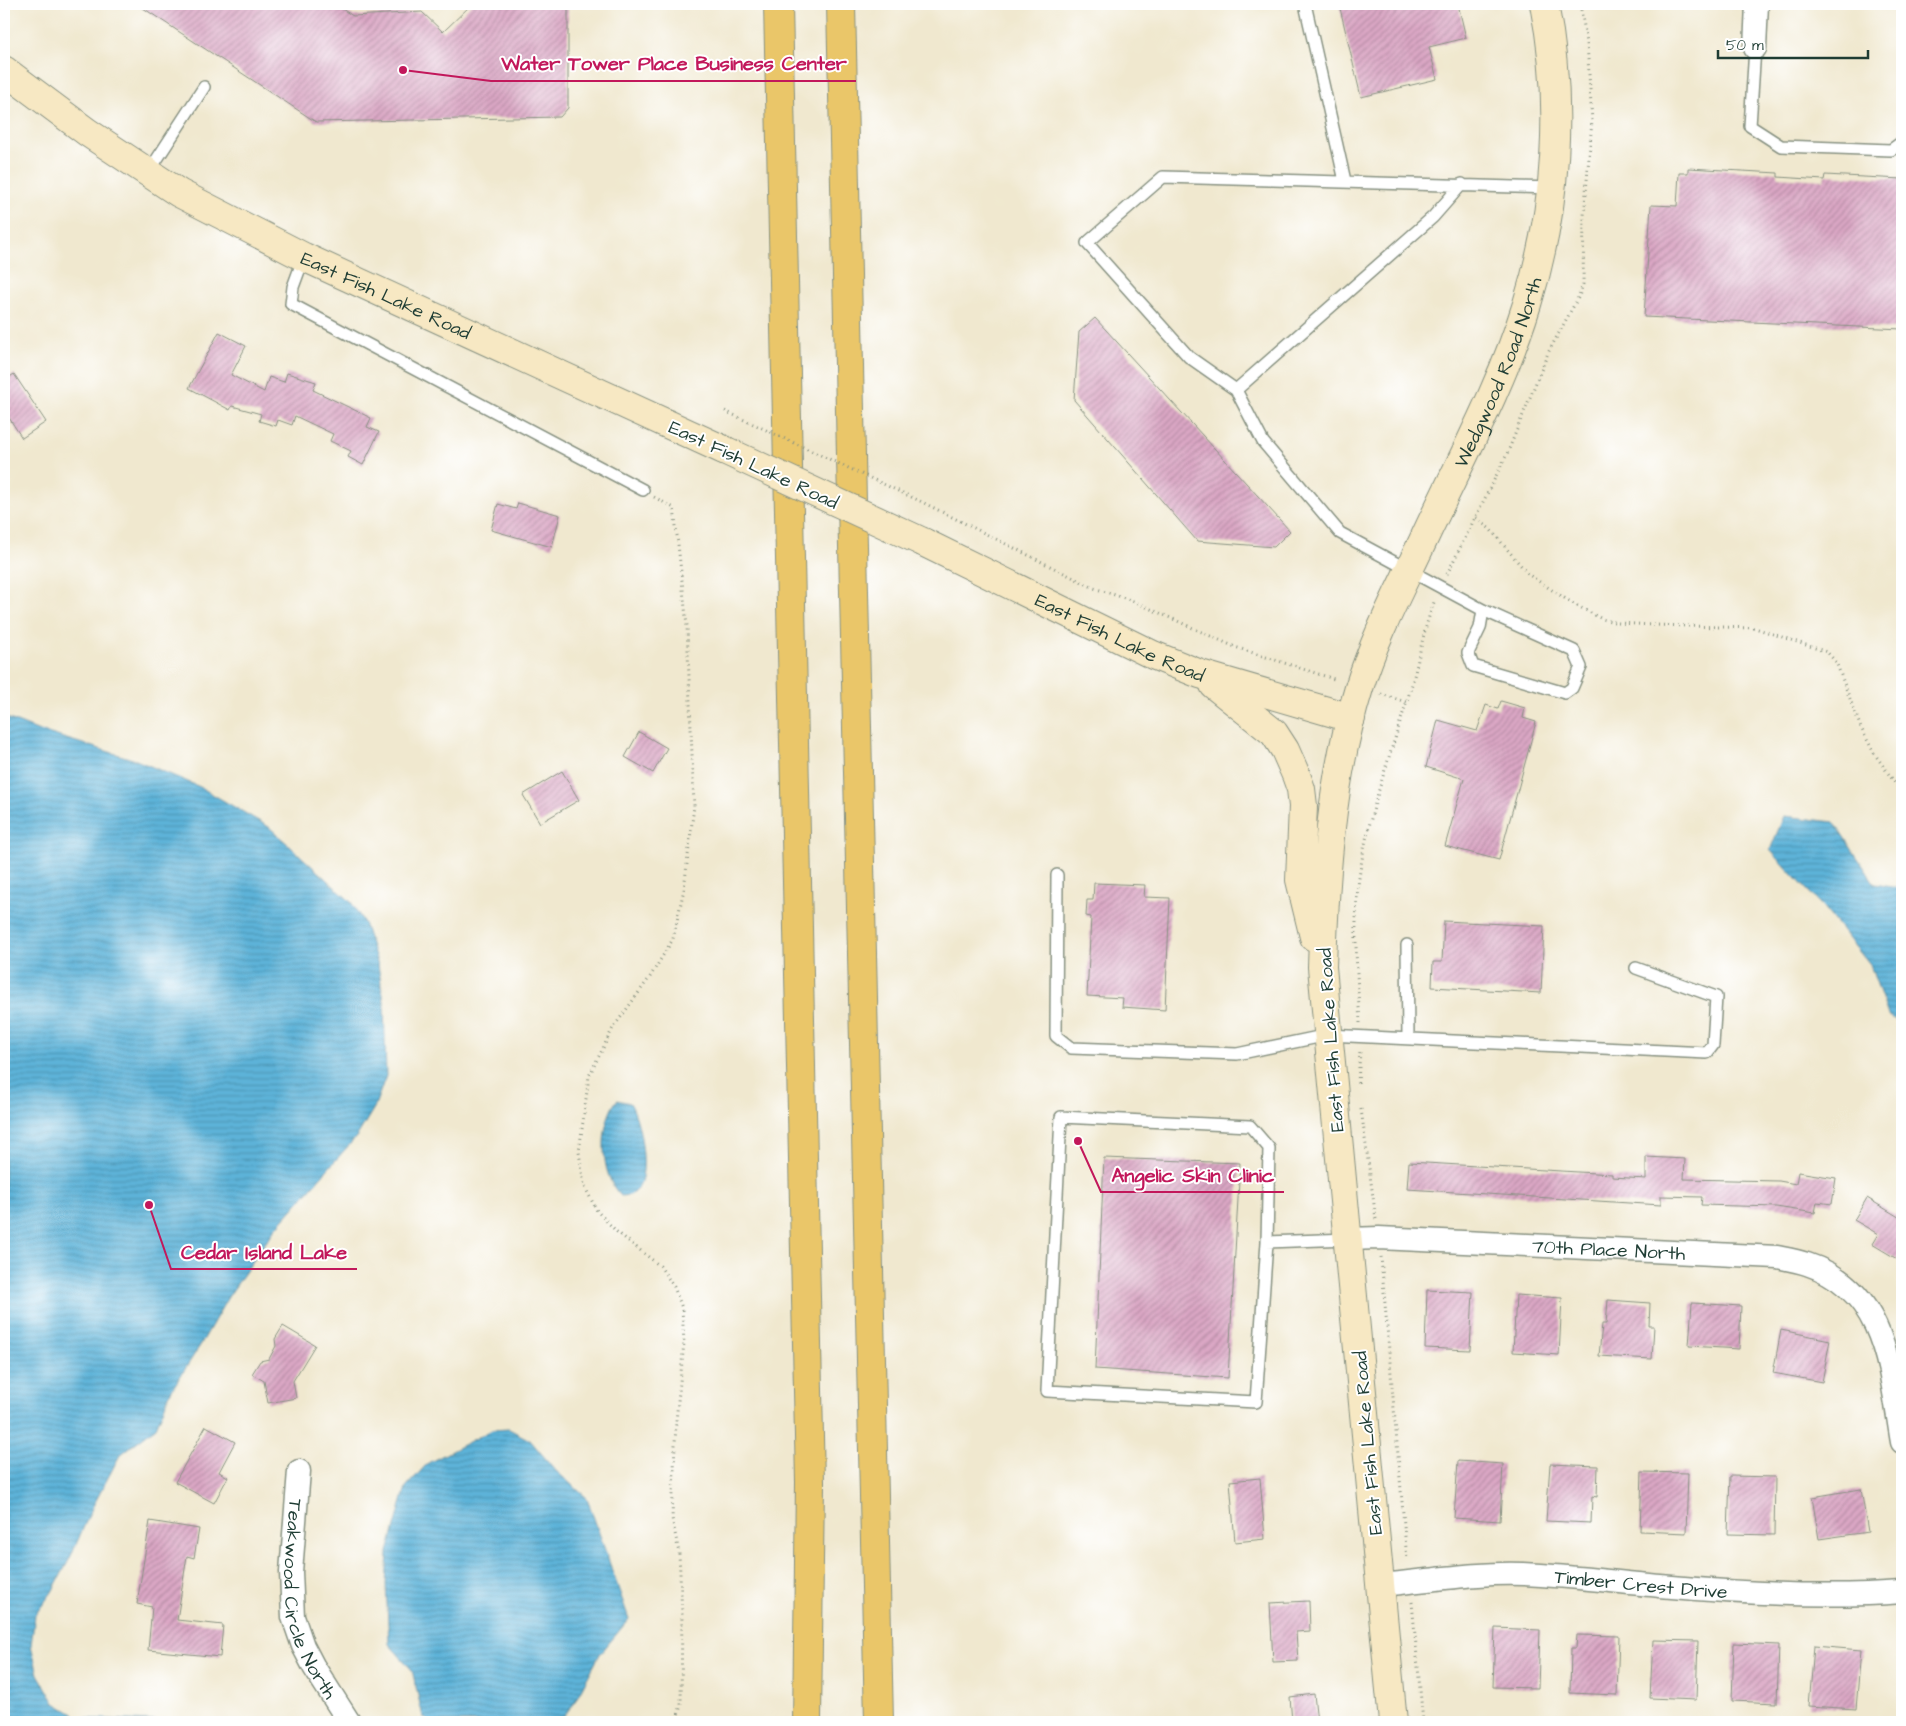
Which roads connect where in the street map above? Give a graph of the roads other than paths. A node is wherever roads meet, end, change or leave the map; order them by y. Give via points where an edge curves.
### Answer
1 (778, 4) edge
2 (841, 4) edge
3 (1305, 4) edge
4 (1544, 4) edge
5 (1757, 4) edge
6 (1755, 48) joint
7 (4, 70) edge
8 (204, 86) dead end
9 (1902, 142) edge
10 (148, 174) junction
11 (1345, 181) junction
12 (1462, 184) junction
13 (1551, 188) junction
14 (304, 257) junction
15 (1236, 390) junction
16 (642, 490) road end
17 (1410, 570) junction
18 (1482, 610) junction
19 (1200, 674) junction
20 (1351, 718) junction
21 (1058, 875) dead end
22 (1408, 945) dead end
23 (1322, 967) junction
24 (1636, 968) dead end
25 (1328, 1035) junction
26 (1408, 1038) junction
27 (1348, 1239) junction
28 (1267, 1242) junction
29 (1902, 1442) edge
30 (299, 1471) dead end
31 (1380, 1585) junction
32 (1902, 1592) edge
33 (349, 1722) edge
34 (807, 1722) edge
35 (879, 1722) edge
36 (1393, 1722) edge

1 - 34 highway via 810,1482
2 - 35 highway
3 - 11 lane
4 - 13 street, Wedgwood Road North via 1554,99
5 - 6 street
6 - 9 lane via 1750,126 1781,146 1891,150
7 - 10 street, East Fish Lake Road
8 - 10 lane
10 - 14 street, East Fish Lake Road via 179,194
11 - 12 lane
11 - 15 lane via 1163,176 1087,243 1189,357
12 - 13 lane
12 - 15 lane via 1433,217
13 - 17 street, Wedgwood Road North via 1544,236 1528,303 1509,356
14 - 16 lane via 293,287 291,304
14 - 19 street, East Fish Lake Road, bridge via 923,542 1154,655
15 - 17 lane via 1263,442 1340,533
17 - 18 lane
17 - 20 street, Wedgwood Road North via 1381,631 1359,687
18 - 18 lane via 1480,628 1468,653 1473,666 1565,693 1572,688 1581,667 1574,650
19 - 20 street, East Fish Lake Road
19 - 23 street via 1274,733 1296,775 1303,806 1300,880
20 - 23 street, East Fish Lake Road via 1328,848
21 - 25 lane via 1056,1036 1071,1048 1237,1054
22 - 26 lane
23 - 25 street, East Fish Lake Road
24 - 26 lane via 1716,997 1713,1045 1707,1054
25 - 26 lane
25 - 27 street, East Fish Lake Road
27 - 28 lane
27 - 29 street, 70th Place North via 1777,1257 1808,1264 1834,1277 1858,1297 1875,1321 1886,1350
27 - 31 street, East Fish Lake Road
28 - 28 lane via 1256,1402 1047,1391 1061,1118 1250,1126 1269,1148
30 - 33 street, Teakwood Circle North via 291,1572 293,1617 314,1667
31 - 32 street, Timber Crest Drive via 1523,1574 1730,1590 1832,1594
31 - 36 street, East Fish Lake Road

